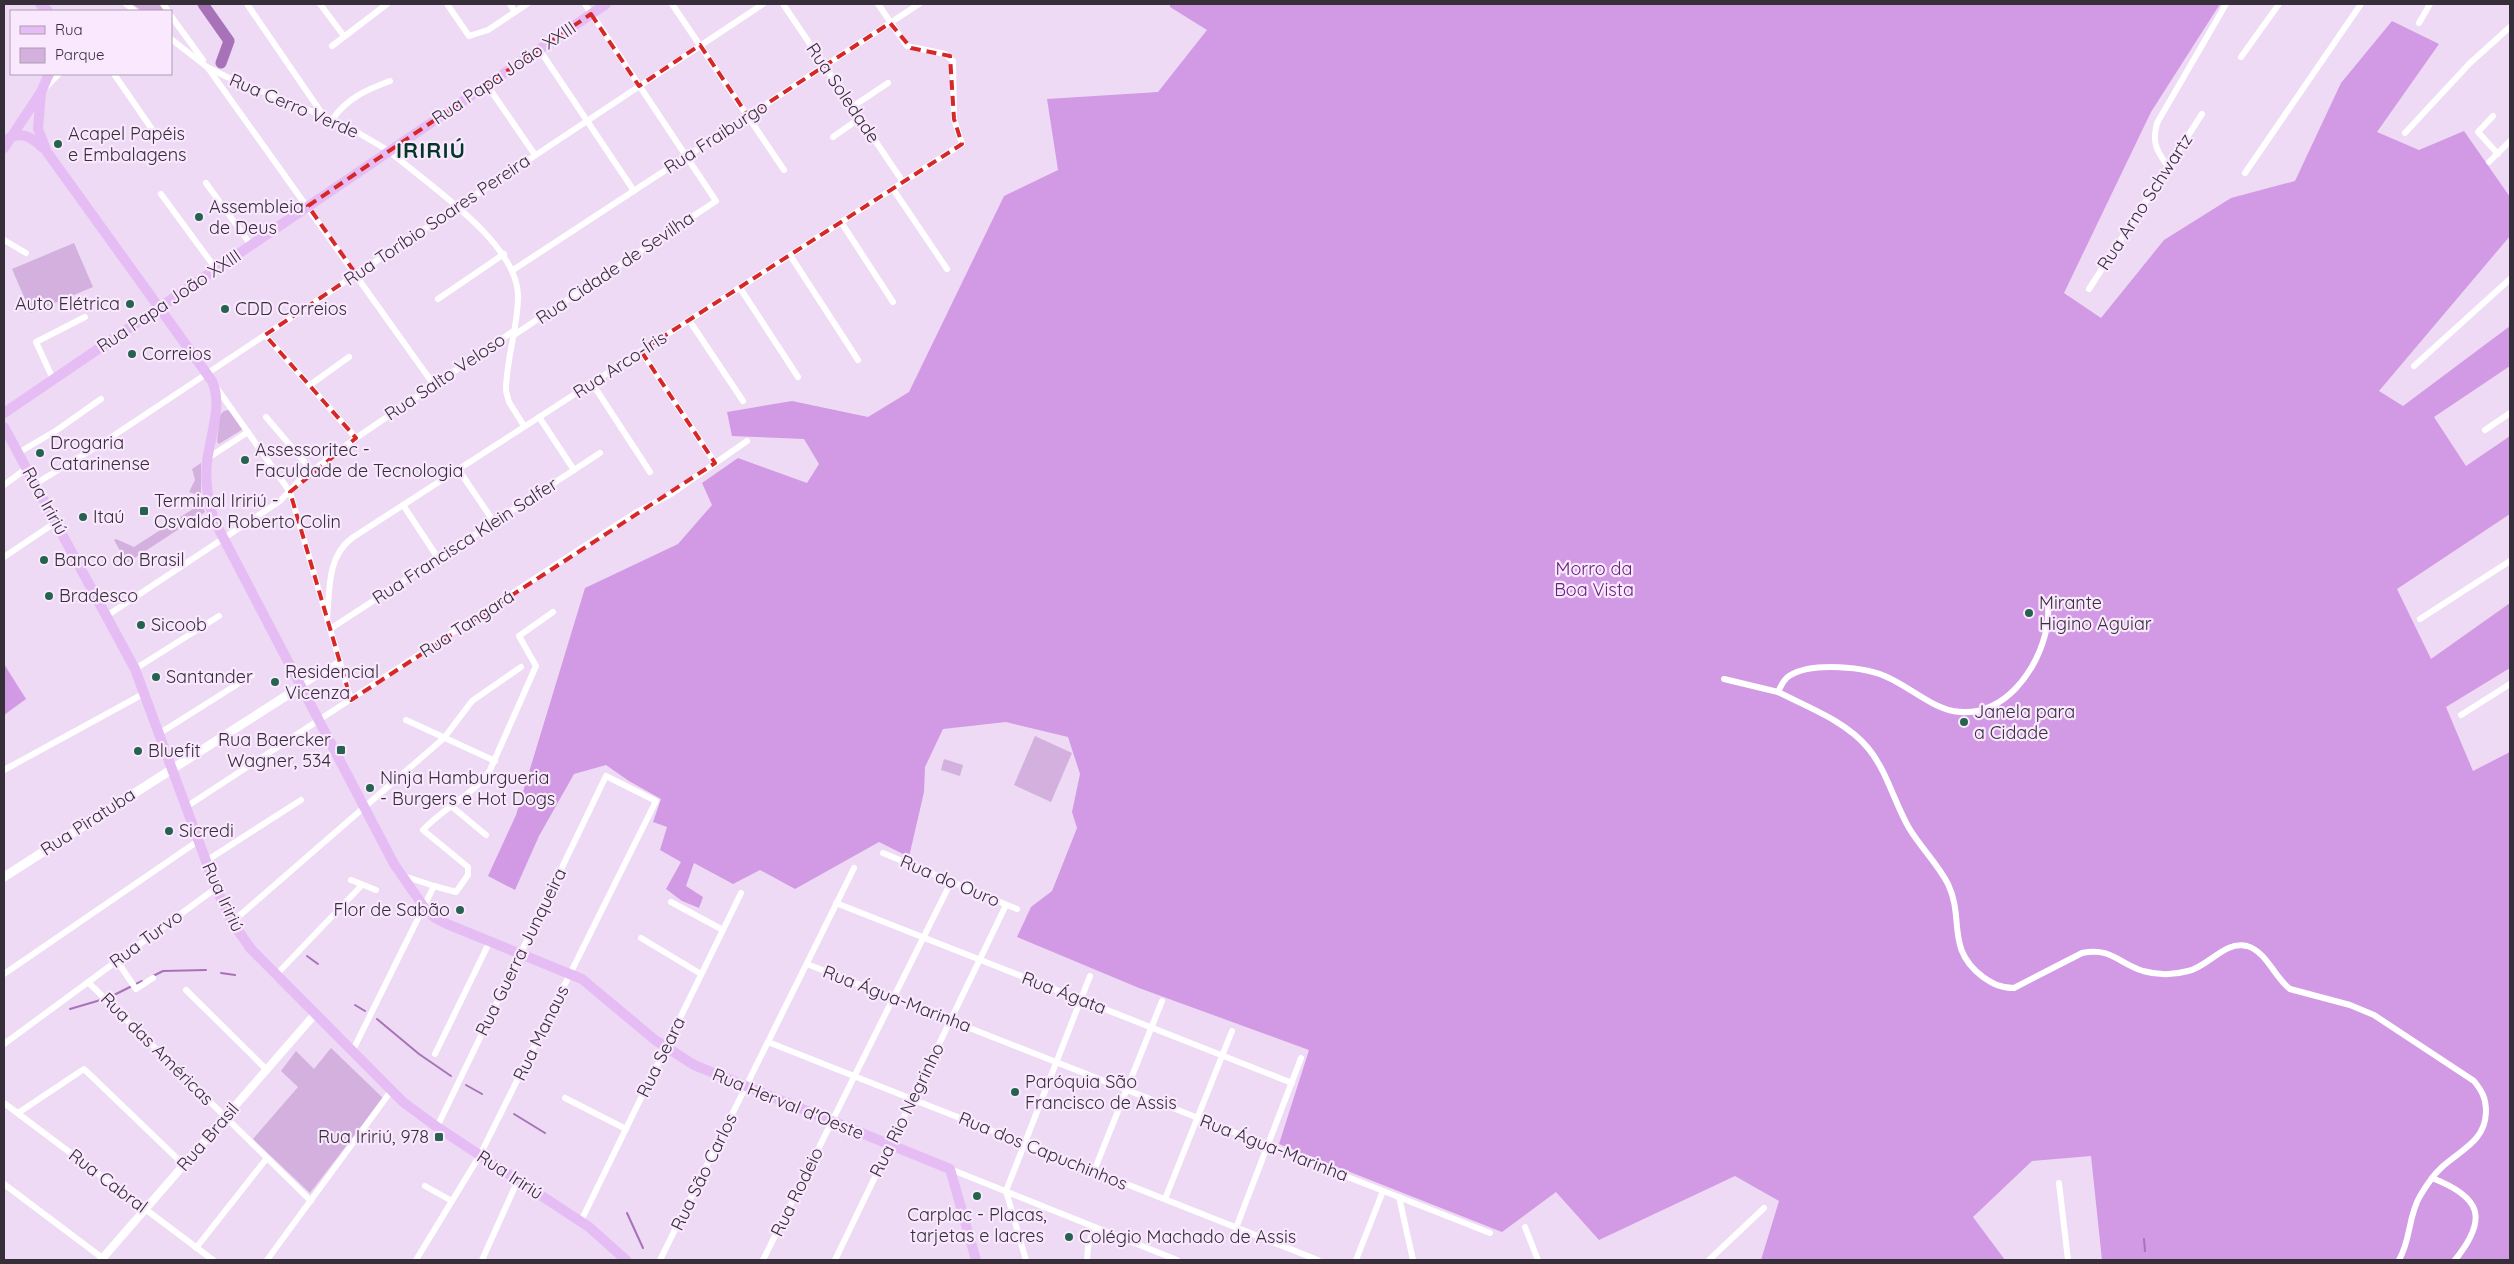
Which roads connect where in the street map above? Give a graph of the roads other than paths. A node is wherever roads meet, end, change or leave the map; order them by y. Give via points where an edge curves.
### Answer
1 (246, 4) edge
2 (320, 4) edge
3 (385, 4) edge
4 (447, 4) edge
5 (510, 4) edge
6 (527, 4) edge
7 (584, 4) edge
8 (606, 4) edge
9 (672, 4) edge
10 (763, 4) edge
11 (783, 4) edge
12 (878, 4) edge
13 (919, 4) edge
14 (2226, 4) edge
15 (2278, 4) edge
16 (2361, 4) edge
17 (2430, 4) edge
18 (515, 12) junction
19 (591, 14) junction
20 (172, 17) edge
21 (890, 23) junction
22 (2419, 23) dead end
23 (2510, 28) edge
24 (344, 36) junction
25 (172, 39) edge
26 (332, 46) dead end
27 (700, 46) junction
28 (539, 49) junction
29 (2241, 57) dead end
30 (825, 66) junction
31 (207, 67) junction
32 (49, 75) edge
33 (58, 75) edge
34 (115, 75) edge
35 (390, 81) dead end
36 (888, 84) dead end
37 (487, 85) junction
38 (639, 86) junction
39 (41, 92) junction
40 (852, 107) junction
41 (2202, 114) dead end
42 (324, 116) junction
43 (748, 116) junction
44 (2493, 116) dead end
45 (860, 118) junction
46 (332, 120) junction
47 (587, 120) junction
48 (2405, 133) dead end
49 (156, 135) dead end
50 (833, 137) dead end
51 (9, 138) junction
52 (2510, 141) edge
53 (4, 148) edge
54 (47, 152) junction
55 (389, 152) junction
56 (2498, 154) junction
57 (535, 155) junction
58 (687, 156) junction
59 (2490, 162) dead end
60 (2168, 166) junction
61 (784, 170) dead end
62 (2245, 173) dead end
63 (903, 182) junction
64 (206, 183) dead end
65 (893, 189) junction
66 (634, 191) junction
67 (161, 194) dead end
68 (308, 206) junction
69 (456, 208) junction
70 (841, 222) junction
71 (4, 240) edge
72 (251, 245) junction
73 (26, 253) dead end
74 (504, 254) junction
75 (790, 255) junction
76 (216, 269) junction
77 (947, 269) dead end
78 (513, 270) junction
79 (356, 274) junction
80 (2510, 279) edge
81 (740, 288) junction
82 (2089, 289) dead end
83 (438, 299) dead end
84 (893, 302) dead end
85 (160, 307) junction
86 (84, 317) dead end
87 (689, 320) junction
88 (514, 333) junction
89 (265, 335) junction
90 (641, 351) junction
91 (349, 358) dead end
92 (858, 360) dead end
93 (2414, 366) dead end
94 (208, 373) junction
95 (798, 377) dead end
96 (53, 379) junction
97 (592, 383) junction
98 (434, 385) junction
99 (215, 386) junction
100 (310, 386) junction
101 (101, 398) dead end
102 (743, 401) dead end
103 (4, 413) edge
104 (2510, 413) edge
105 (266, 417) dead end
106 (539, 417) junction
107 (524, 426) junction
108 (4, 427) edge
109 (2485, 430) dead end
110 (248, 432) junction
111 (356, 438) junction
112 (746, 441) dead end
113 (18, 453) junction
114 (600, 453) dead end
115 (208, 458) junction
116 (715, 463) junction
117 (26, 468) junction
118 (458, 469) junction
119 (574, 470) junction
120 (312, 471) junction
121 (650, 472) dead end
122 (35, 484) junction
123 (4, 485) edge
124 (290, 492) junction
125 (403, 505) junction
126 (56, 522) junction
127 (494, 522) junction
128 (223, 540) junction
129 (4, 557) edge
130 (438, 558) junction
131 (2510, 561) edge
132 (2048, 603) dead end
133 (553, 612) dead end
134 (108, 615) junction
135 (219, 616) dead end
136 (327, 618) junction
137 (2420, 619) dead end
138 (330, 629) junction
139 (340, 661) junction
140 (521, 667) dead end
141 (135, 669) junction
142 (252, 675) dead end
143 (1724, 679) dead end
144 (2510, 684) edge
145 (300, 687) junction
146 (1778, 692) junction
147 (145, 693) junction
148 (351, 700) junction
149 (2461, 716) dead end
150 (406, 720) dead end
151 (319, 721) junction
152 (160, 733) junction
153 (444, 738) junction
154 (495, 761) junction
155 (172, 767) junction
156 (4, 770) edge
157 (606, 776) joint
158 (301, 800) dead end
159 (450, 805) junction
160 (365, 806) junction
161 (186, 807) junction
162 (486, 835) dead end
163 (198, 841) junction
164 (883, 853) dead end
165 (206, 861) junction
166 (854, 868) dead end
167 (402, 876) junction
168 (4, 877) edge
169 (351, 880) dead end
170 (951, 882) junction
171 (362, 885) junction
172 (434, 886) junction
173 (216, 888) junction
174 (376, 890) dead end
175 (741, 893) dead end
176 (671, 902) dead end
177 (836, 903) junction
178 (1006, 905) junction
179 (424, 907) junction
180 (1017, 909) dead end
181 (232, 922) junction
182 (723, 930) junction
183 (641, 938) dead end
184 (923, 938) junction
185 (490, 941) junction
186 (521, 953) junction
187 (980, 960) junction
188 (116, 961) junction
189 (807, 964) junction
190 (571, 973) junction
191 (4, 974) edge
192 (701, 974) junction
193 (275, 976) junction
194 (1090, 976) dead end
195 (153, 978) dead end
196 (88, 982) junction
197 (186, 990) dead end
198 (893, 998) junction
199 (1081, 1000) junction
200 (1162, 1002) dead end
201 (315, 1014) junction
202 (950, 1020) junction
203 (1151, 1028) junction
204 (1232, 1031) dead end
205 (768, 1042) junction
206 (4, 1044) edge
207 (665, 1048) junction
208 (352, 1052) junction
209 (435, 1054) dead end
210 (1222, 1056) junction
211 (1301, 1058) dead end
212 (1056, 1062) junction
213 (267, 1070) junction
214 (854, 1076) junction
215 (1292, 1083) junction
216 (746, 1087) junction
217 (1126, 1090) junction
218 (391, 1091) junction
219 (565, 1098) dead end
220 (912, 1099) junction
221 (4, 1102) edge
222 (18, 1113) junction
223 (226, 1117) junction
224 (1198, 1118) junction
225 (832, 1122) junction
226 (437, 1127) junction
227 (626, 1129) junction
228 (1024, 1144) junction
229 (890, 1145) junction
230 (1268, 1145) junction
231 (480, 1155) junction
232 (267, 1158) junction
233 (184, 1165) junction
234 (950, 1169) junction
235 (1094, 1171) junction
236 (2432, 1178) junction
237 (518, 1180) junction
238 (2059, 1183) dead end
239 (4, 1184) edge
240 (425, 1186) dead end
241 (1383, 1191) junction
242 (1006, 1192) junction
243 (1399, 1197) junction
244 (1165, 1200) junction
245 (311, 1201) junction
246 (452, 1201) junction
247 (1764, 1208) dead end
248 (145, 1210) junction
249 (581, 1221) junction
250 (1094, 1227) junction
251 (1525, 1227) dead end
252 (1236, 1228) junction
253 (1490, 1233) dead end
254 (196, 1248) junction
255 (1167, 1258) edge
256 (103, 1260) edge
257 (213, 1260) edge
258 (267, 1260) edge
259 (416, 1260) edge
260 (482, 1260) edge
261 (626, 1260) edge
262 (660, 1260) edge
263 (763, 1260) edge
264 (835, 1260) edge
265 (976, 1260) edge
266 (1026, 1260) edge
267 (1087, 1260) edge
268 (1176, 1260) edge
269 (1318, 1260) edge
270 (1356, 1260) edge
271 (1413, 1260) edge
272 (1538, 1260) edge
273 (1708, 1260) edge
274 (2068, 1260) edge
275 (2398, 1260) edge
276 (2455, 1260) edge

1 - 42 street
2 - 24 street
3 - 24 street
4 - 18 street via 469,36 488,30
5 - 18 street
6 - 18 street
7 - 19 street
8 - 19 main road, Rua Papa João XXIII
9 - 27 street
10 - 27 street, Rua Toríbio Soares Pereira
11 - 30 street, Rua Soledade
12 - 21 street
13 - 21 street, Rua Fraiburgo
14 - 60 street via 2157,123 2155,148
15 - 29 street
16 - 62 street
17 - 22 street
19 - 28 main road, Rua Papa João XXIII
19 - 38 street
20 - 31 street
21 - 30 street, Rua Fraiburgo
21 - 63 street, Rua Arco-Íris via 911,48 945,54 953,61 954,118 962,144
23 - 48 street via 2470,63
24 - 26 street
25 - 31 street, Rua Cerro Verde
27 - 38 street, Rua Toríbio Soares Pereira
27 - 43 street
28 - 37 main road, Rua Papa João XXIII
28 - 47 street
30 - 40 street, Rua Soledade
30 - 43 street, Rua Fraiburgo
31 - 42 street, Rua Cerro Verde via 241,84
31 - 68 street
32 - 39 main road
33 - 39 street
34 - 49 street
35 - 46 street via 349,100
36 - 40 street
37 - 55 main road, Rua Papa João XXIII
37 - 57 street
38 - 47 street, Rua Toríbio Soares Pereira
38 - 58 street
39 - 51 main road
39 - 54 main road via 38,129
40 - 45 street, Rua Soledade
41 - 60 street, Rua Arno Schwartz
42 - 46 street, Rua Cerro Verde
43 - 58 street, Rua Fraiburgo
43 - 61 street
44 - 56 street via 2478,132
45 - 50 street
45 - 63 street, Rua Soledade
46 - 55 street, Rua Cerro Verde via 358,131
47 - 57 street, Rua Toríbio Soares Pereira
47 - 66 street
51 - 53 main road
51 - 54 main road via 21,134 29,136
52 - 56 street
54 - 85 main road
55 - 68 main road, Rua Papa João XXIII
55 - 69 street, Rua Cerro Verde
56 - 59 street
57 - 69 street, Rua Toríbio Soares Pereira
58 - 66 street, Rua Fraiburgo
58 - 88 street, Rua Cidade de Sevilha via 716,201
60 - 82 street, Rua Arno Schwartz
63 - 65 street, Rua Arco-Íris
64 - 72 street
65 - 70 street, Rua Arco-Íris
65 - 77 street
66 - 78 street, Rua Fraiburgo
67 - 76 street
68 - 72 main road, Rua Papa João XXIII
68 - 79 street
69 - 74 street, Rua Cerro Verde via 485,232
69 - 79 street, Rua Toríbio Soares Pereira
70 - 75 street, Rua Arco-Íris
70 - 84 street
71 - 73 street
72 - 76 main road, Rua Papa João XXIII
74 - 78 street, Rua Cerro Verde
74 - 83 street
75 - 81 street, Rua Arco-Íris
75 - 92 street
76 - 85 main road, Rua Papa João XXIII
78 - 88 street, Rua Cerro Verde via 518,295
79 - 89 street, Rua Toríbio Soares Pereira
79 - 98 street
80 - 93 street
81 - 87 street, Rua Arco-Íris
81 - 95 street
85 - 94 main road
85 - 96 main road, Rua Papa João XXIII
86 - 96 street via 36,342
87 - 90 street, Rua Arco-Íris
87 - 102 street
88 - 98 street, Rua Salto Veloso
88 - 107 street, Rua Cerro Verde via 506,391
89 - 94 street, Rua Toríbio Soares Pereira
89 - 100 street
90 - 97 street, Rua Arco-Íris
90 - 116 street
91 - 100 street
94 - 99 main road
94 - 122 street, Rua Toríbio Soares Pereira
96 - 103 main road, Rua Papa João XXIII
97 - 106 street, Rua Arco-Íris
97 - 121 street
98 - 111 street, Rua Salto Veloso
99 - 110 street
99 - 115 main road, Rua Herval d'Oeste via 217,402
100 - 111 street
101 - 113 street
104 - 109 street
105 - 120 street
106 - 107 street, Rua Arco-Íris
106 - 119 street
107 - 118 street, Rua Arco-Íris
108 - 113 main road, Rua Iririú
110 - 115 street
110 - 124 street
111 - 120 street, Rua Salto Veloso
112 - 116 street, Rua Tangará
113 - 117 main road, Rua Iririú
114 - 119 street, Rua Francisca Klein Salfer
115 - 128 main road, Rua Herval d'Oeste via 208,497
116 - 148 street, Rua Tangará
117 - 122 main road, Rua Iririú
117 - 123 street
118 - 125 street, Rua Arco-Íris
118 - 127 street
119 - 127 street, Rua Francisca Klein Salfer
120 - 124 street, Rua Salto Veloso
122 - 126 main road, Rua Iririú
124 - 128 street, Rua Salto Veloso
124 - 136 street
125 - 130 street
125 - 136 street, Rua Arco-Íris via 339,550 333,566
126 - 129 street
126 - 134 main road, Rua Iririú
127 - 130 street, Rua Francisca Klein Salfer
128 - 134 street, Rua Salto Veloso
128 - 145 main road, Rua Herval d'Oeste
130 - 138 street, Rua Francisca Klein Salfer
131 - 137 street
132 - 146 street via 2048,625 2030,672 2006,697 1980,710 1951,710 1884,676 1850,669 1824,668 1796,673 1788,677
133 - 154 street via 519,636 536,666
134 - 141 main road, Rua Iririú
135 - 141 street
136 - 138 street
138 - 139 street
139 - 145 street
139 - 148 street
140 - 153 street via 472,701
141 - 147 main road, Rua Iririú
142 - 152 street
143 - 146 street
144 - 149 street
145 - 151 main road, Rua Herval d'Oeste
145 - 155 main road, Rua Piratuba
146 - 236 street via 1847,729 1868,748 1913,834 1949,886 1960,951 1983,977 1999,986 2014,988 2082,953 2094,951 2115,956 2142,971 2176,974 2198,968 2233,946 2249,947 2264,958 2282,983 2290,988 2350,1005 2381,1019 2457,1069 2481,1089 2486,1104 2483,1130 2471,1145
147 - 152 main road, Rua Iririú
147 - 156 street
148 - 151 street, Rua Tangará
150 - 153 street
151 - 160 main road, Rua Herval d'Oeste
151 - 161 street, Rua Tangará
152 - 155 main road, Rua Iririú
153 - 154 street
153 - 160 street
154 - 159 street via 482,780
155 - 161 main road, Rua Iririú
155 - 168 main road, Rua Piratuba
157 - 186 street, Rua Guerra Junqueira
157 - 190 street, Rua Manaus via 656,801
158 - 165 street
159 - 162 street
159 - 172 street via 424,830 470,870 456,892
160 - 167 main road, Rua Herval d'Oeste
160 - 181 street
161 - 163 main road, Rua Iririú
163 - 165 main road, Rua Iririú
163 - 191 street
164 - 170 street, Rua do Ouro
165 - 173 main road, Rua Iririú
166 - 177 street, Rua São Carlos
167 - 172 street
167 - 179 main road, Rua Herval d'Oeste
169 - 171 street
170 - 178 street, Rua do Ouro
170 - 184 street, Rua Rodeio
171 - 174 street
171 - 193 street
172 - 179 street
173 - 181 main road, Rua Iririú
173 - 188 street, Rua Turvo
175 - 182 street, Rua Seara
176 - 182 street
177 - 184 street, Rua Ágata
177 - 189 street, Rua São Carlos
178 - 180 street, Rua do Ouro
178 - 187 street, Rua Rio Negrinho
179 - 185 main road, Rua Herval d'Oeste via 441,921
179 - 208 street
181 - 193 main road, Rua Iririú
182 - 192 street, Rua Seara
183 - 192 street
184 - 187 street, Rua Ágata
184 - 198 street, Rua Rodeio
185 - 186 main road, Rua Herval d'Oeste
185 - 209 street
186 - 190 main road, Rua Herval d'Oeste
186 - 226 street, Rua Guerra Junqueira
187 - 199 street, Rua Ágata
187 - 202 street, Rua Rio Negrinho
188 - 195 street via 136,989
188 - 196 street, Rua Turvo
189 - 198 street, Rua Água-Marinha
189 - 205 street, Rua São Carlos
190 - 207 main road, Rua Herval d'Oeste via 597,990
190 - 231 street, Rua Manaus
192 - 207 street, Rua Seara
193 - 201 main road, Rua Iririú
194 - 199 street
196 - 206 street, Rua Turvo
196 - 223 street, Rua das Américas
197 - 213 street
198 - 202 street, Rua Água-Marinha
198 - 214 street, Rua Rodeio
199 - 203 street, Rua Ágata
199 - 212 street
200 - 203 street
201 - 208 main road, Rua Iririú
201 - 213 street, Rua Brasil
202 - 212 street, Rua Água-Marinha
202 - 220 street, Rua Rio Negrinho
203 - 210 street, Rua Ágata
203 - 217 street
204 - 210 street
205 - 214 street, Rua dos Capuchinhos
205 - 216 street, Rua São Carlos
207 - 216 main road, Rua Herval d'Oeste via 694,1065
207 - 227 street, Rua Seara
208 - 218 main road, Rua Iririú
210 - 215 street, Rua Ágata
210 - 224 street
211 - 215 street
212 - 217 street, Rua Água-Marinha
212 - 228 street
213 - 223 street, Rua Brasil
214 - 220 street, Rua dos Capuchinhos
214 - 225 street, Rua Rodeio
215 - 230 street
216 - 225 main road, Rua Herval d'Oeste
216 - 262 street, Rua São Carlos
217 - 224 street, Rua Água-Marinha
217 - 235 street
218 - 226 main road, Rua Iririú
218 - 245 street
219 - 227 street
220 - 228 street, Rua dos Capuchinhos
220 - 229 street, Rua Rio Negrinho
221 - 222 street, Rua Cabral
222 - 233 street via 84,1069
222 - 248 street, Rua Cabral
223 - 232 street, Rua das Américas
223 - 233 street, Rua Brasil
224 - 230 street, Rua Água-Marinha
224 - 244 street
225 - 229 main road, Rua Herval d'Oeste
225 - 263 street, Rua Rodeio
226 - 231 main road, Rua Iririú
227 - 249 street, Rua Seara
228 - 235 street, Rua dos Capuchinhos
228 - 242 street
229 - 234 main road, Rua Herval d'Oeste
229 - 264 street, Rua Rio Negrinho
230 - 241 street, Rua Água-Marinha
230 - 252 street
231 - 237 main road, Rua Iririú
231 - 246 street, Rua Manaus
232 - 245 street, Rua das Américas
232 - 254 street
233 - 248 street, Rua Brasil
234 - 242 street, Rua Herval d'Oeste
234 - 265 main road
235 - 244 street, Rua dos Capuchinhos
236 - 275 street via 2413,1208 2405,1246
236 - 276 street via 2466,1195 2477,1214 2469,1241
237 - 249 main road, Rua Iririú
237 - 260 street
238 - 274 street
239 - 256 street
240 - 246 street
241 - 243 street, Rua Água-Marinha
241 - 270 street
242 - 250 street, Rua Herval d'Oeste
242 - 266 street
243 - 253 street, Rua Água-Marinha
243 - 271 street
244 - 252 street, Rua dos Capuchinhos
245 - 258 street
246 - 259 street, Rua Manaus
247 - 273 street
248 - 254 street, Rua Cabral
248 - 256 street, Rua Brasil
249 - 261 main road, Rua Iririú
250 - 255 street, Rua Herval d'Oeste
250 - 267 street
251 - 272 street
252 - 269 street, Rua dos Capuchinhos
254 - 257 street, Rua Cabral
255 - 268 street, Rua Herval d'Oeste

